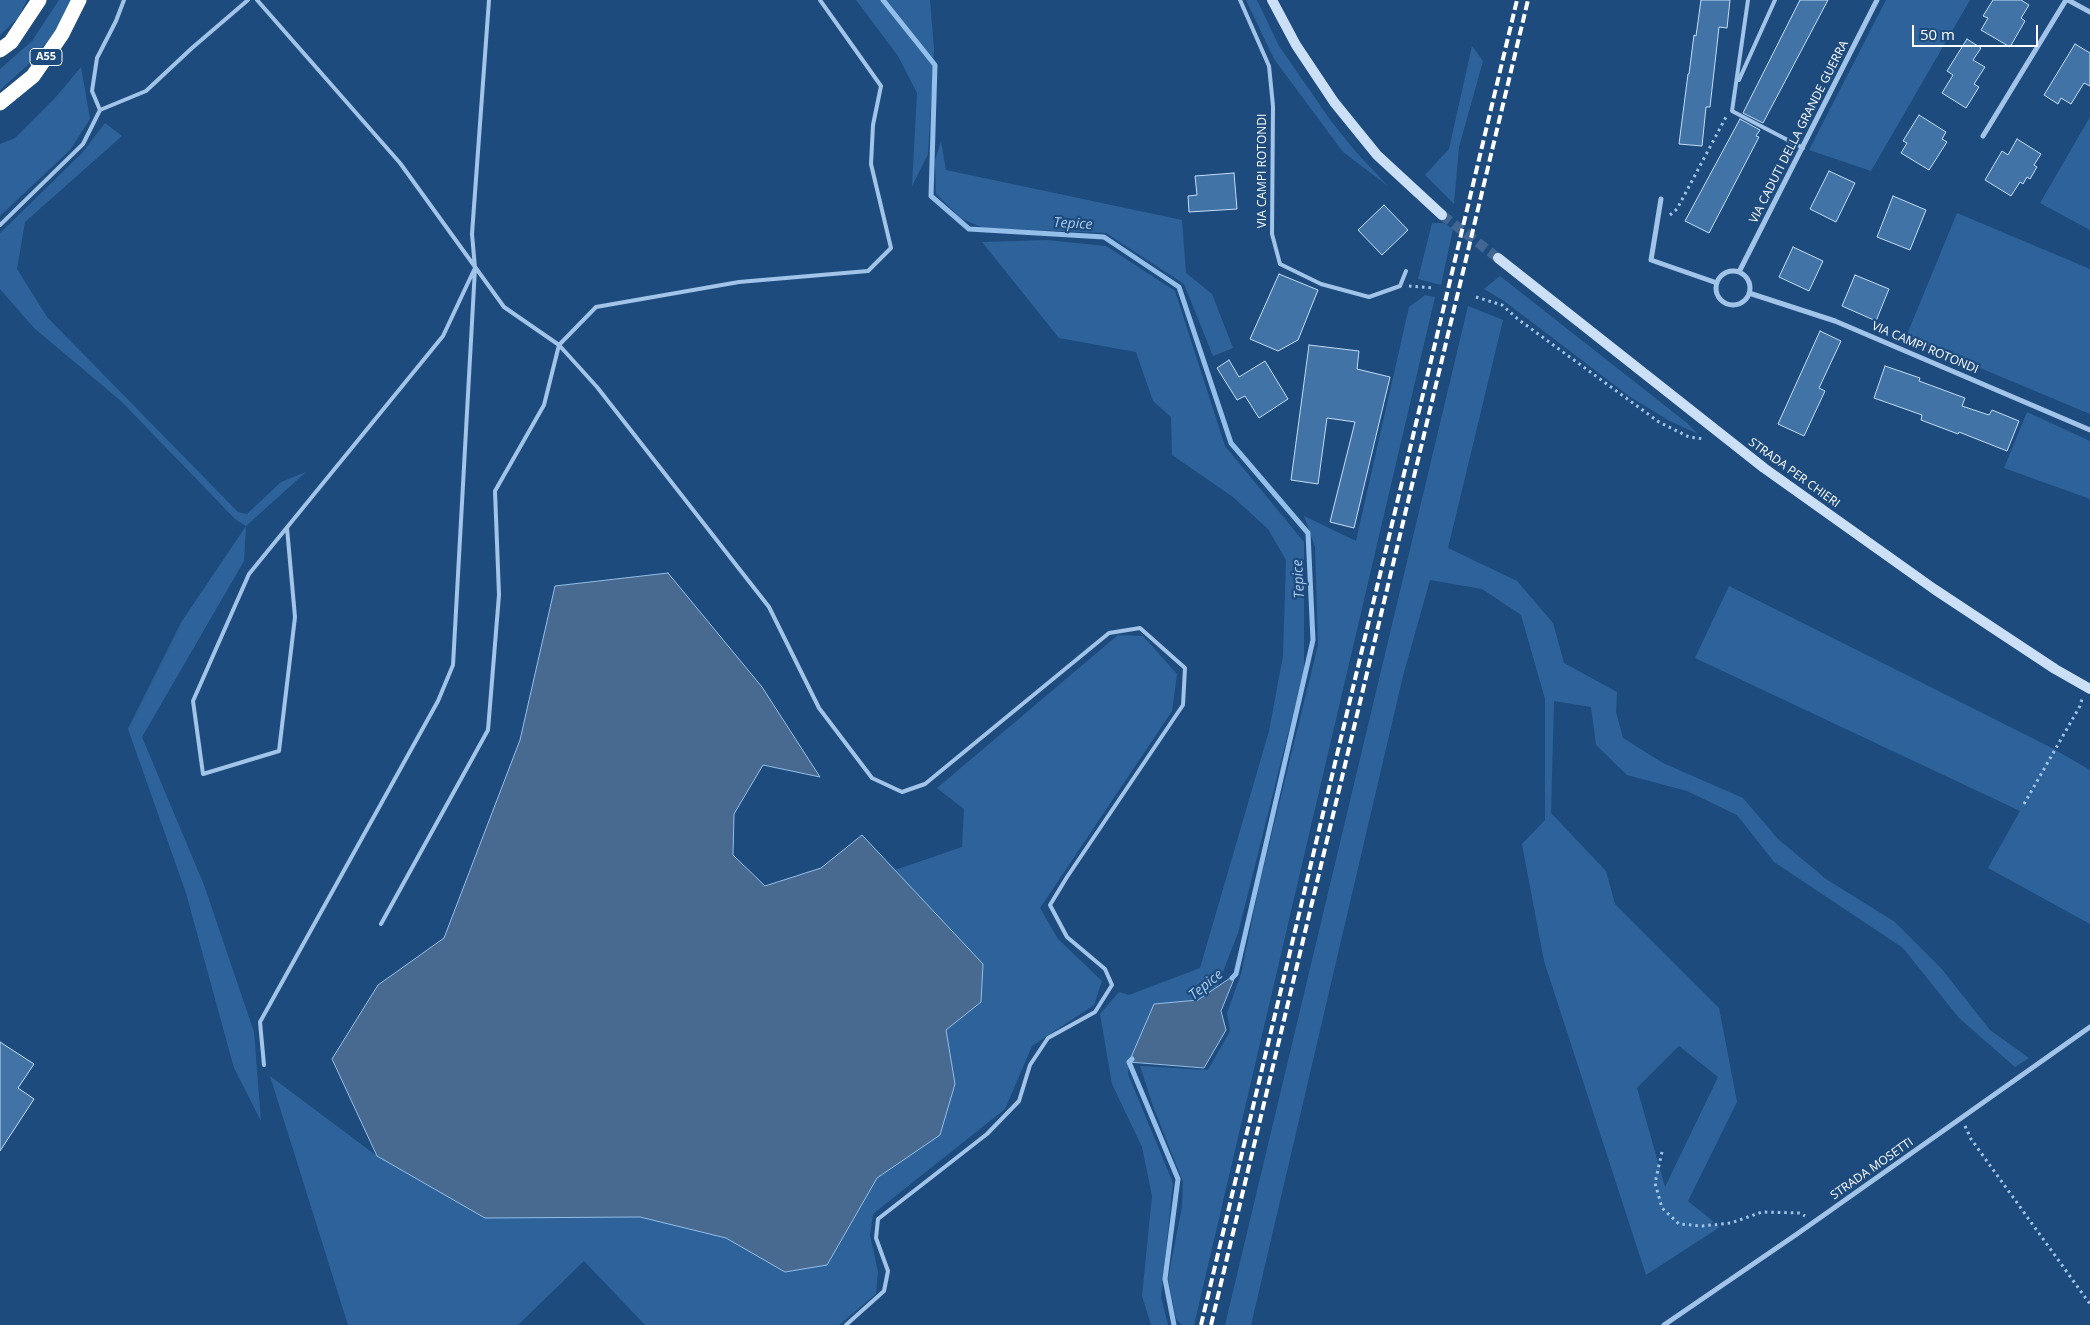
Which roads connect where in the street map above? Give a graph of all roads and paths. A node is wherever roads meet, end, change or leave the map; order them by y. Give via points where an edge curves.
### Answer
1 (39, 0) edge
2 (79, 0) edge
3 (124, 0) edge
4 (248, 0) edge
5 (257, 0) edge
6 (489, 0) edge
7 (820, 0) edge
8 (1240, 0) edge
9 (1272, 0) edge
10 (1748, 0) edge
11 (1775, 0) edge
12 (1876, 0) edge
13 (2067, 0) edge
14 (2090, 12) edge
15 (0, 50) edge
16 (1737, 84) junction
17 (0, 103) edge
18 (100, 110) junction
19 (1732, 111) junction
20 (1983, 136) dead end
21 (1803, 148) junction
22 (1661, 199) dead end
23 (1442, 214) tunnel mouth
24 (0, 225) edge
25 (1657, 226) junction
26 (1498, 258) tunnel mouth
27 (475, 268) junction
28 (1406, 270) dead end
29 (1739, 272) junction
30 (1717, 283) junction
31 (1400, 286) junction
32 (1434, 288) dead end
33 (1749, 292) junction
34 (1476, 297) dead end
35 (559, 345) junction
36 (2090, 430) edge
37 (1730, 441) junction
38 (287, 528) junction
39 (2088, 688) edge
40 (2024, 804) dead end
41 (381, 924) dead end
42 (2090, 1027) edge
43 (264, 1065) dead end
44 (1962, 1119) junction
45 (1662, 1152) dead end
46 (1814, 1222) junction
47 (2090, 1304) edge
48 (846, 1325) edge
49 (1664, 1325) edge

1 - 15 highway via 11,42
2 - 17 highway, A55 via 62,34 33,76
3 - 18 lane via 97,58 92,91
4 - 18 lane via 146,91
5 - 27 lane via 400,163
6 - 27 lane via 472,234
7 - 35 lane via 881,86 873,125 871,164 891,248 868,270 740,282 596,307
8 - 31 lane, VIA CAMPI ROTONDI via 1269,66 1273,106 1272,234 1280,264 1321,284 1369,297
9 - 23 main road via 1296,45 1334,102 1377,155
10 - 16 lane
11 - 16 lane
12 - 21 street, VIA CADUTI DELLA GRANDE GUERRA
13 - 14 street
13 - 20 street
16 - 19 lane
18 - 24 lane via 83,144
19 - 21 lane
19 - 25 path via 1724,118 1677,209
21 - 29 street, VIA CADUTI DELLA GRANDE GUERRA
22 - 25 street
25 - 30 street via 1651,260
26 - 37 main road, STRADA PER CHIERI
27 - 35 lane via 504,307
27 - 38 lane via 443,336
27 - 43 lane via 453,665 438,701 260,1022
28 - 31 lane
29 - 30 street via 1726,272
29 - 33 street via 1749,282
30 - 33 street via 1719,296 1727,303 1743,301
31 - 32 path
33 - 36 street, VIA CAMPI ROTONDI via 1835,321
34 - 37 path via 1502,305 1658,422 1689,437
35 - 41 lane via 544,405 495,490 499,595 488,730
35 - 48 lane via 598,387 769,606 819,708 872,778 902,792 925,784 1109,633 1140,628 1184,668 1183,705 1050,905 1067,937 1105,969 1112,985 1095,1012 1048,1038 1030,1065 1019,1101 987,1134 878,1219 876,1238 888,1271 884,1291
37 - 39 main road, STRADA PER CHIERI via 1934,589
38 - 38 lane via 249,574 193,701 203,774 279,751 294,617
39 - 40 path
42 - 44 street, STRADA MOSETTI
44 - 46 street, STRADA MOSETTI
44 - 47 path via 1971,1139
45 - 46 path via 1655,1182 1662,1208 1679,1224 1731,1223 1762,1212 1800,1213
46 - 49 street, STRADA MOSETTI

